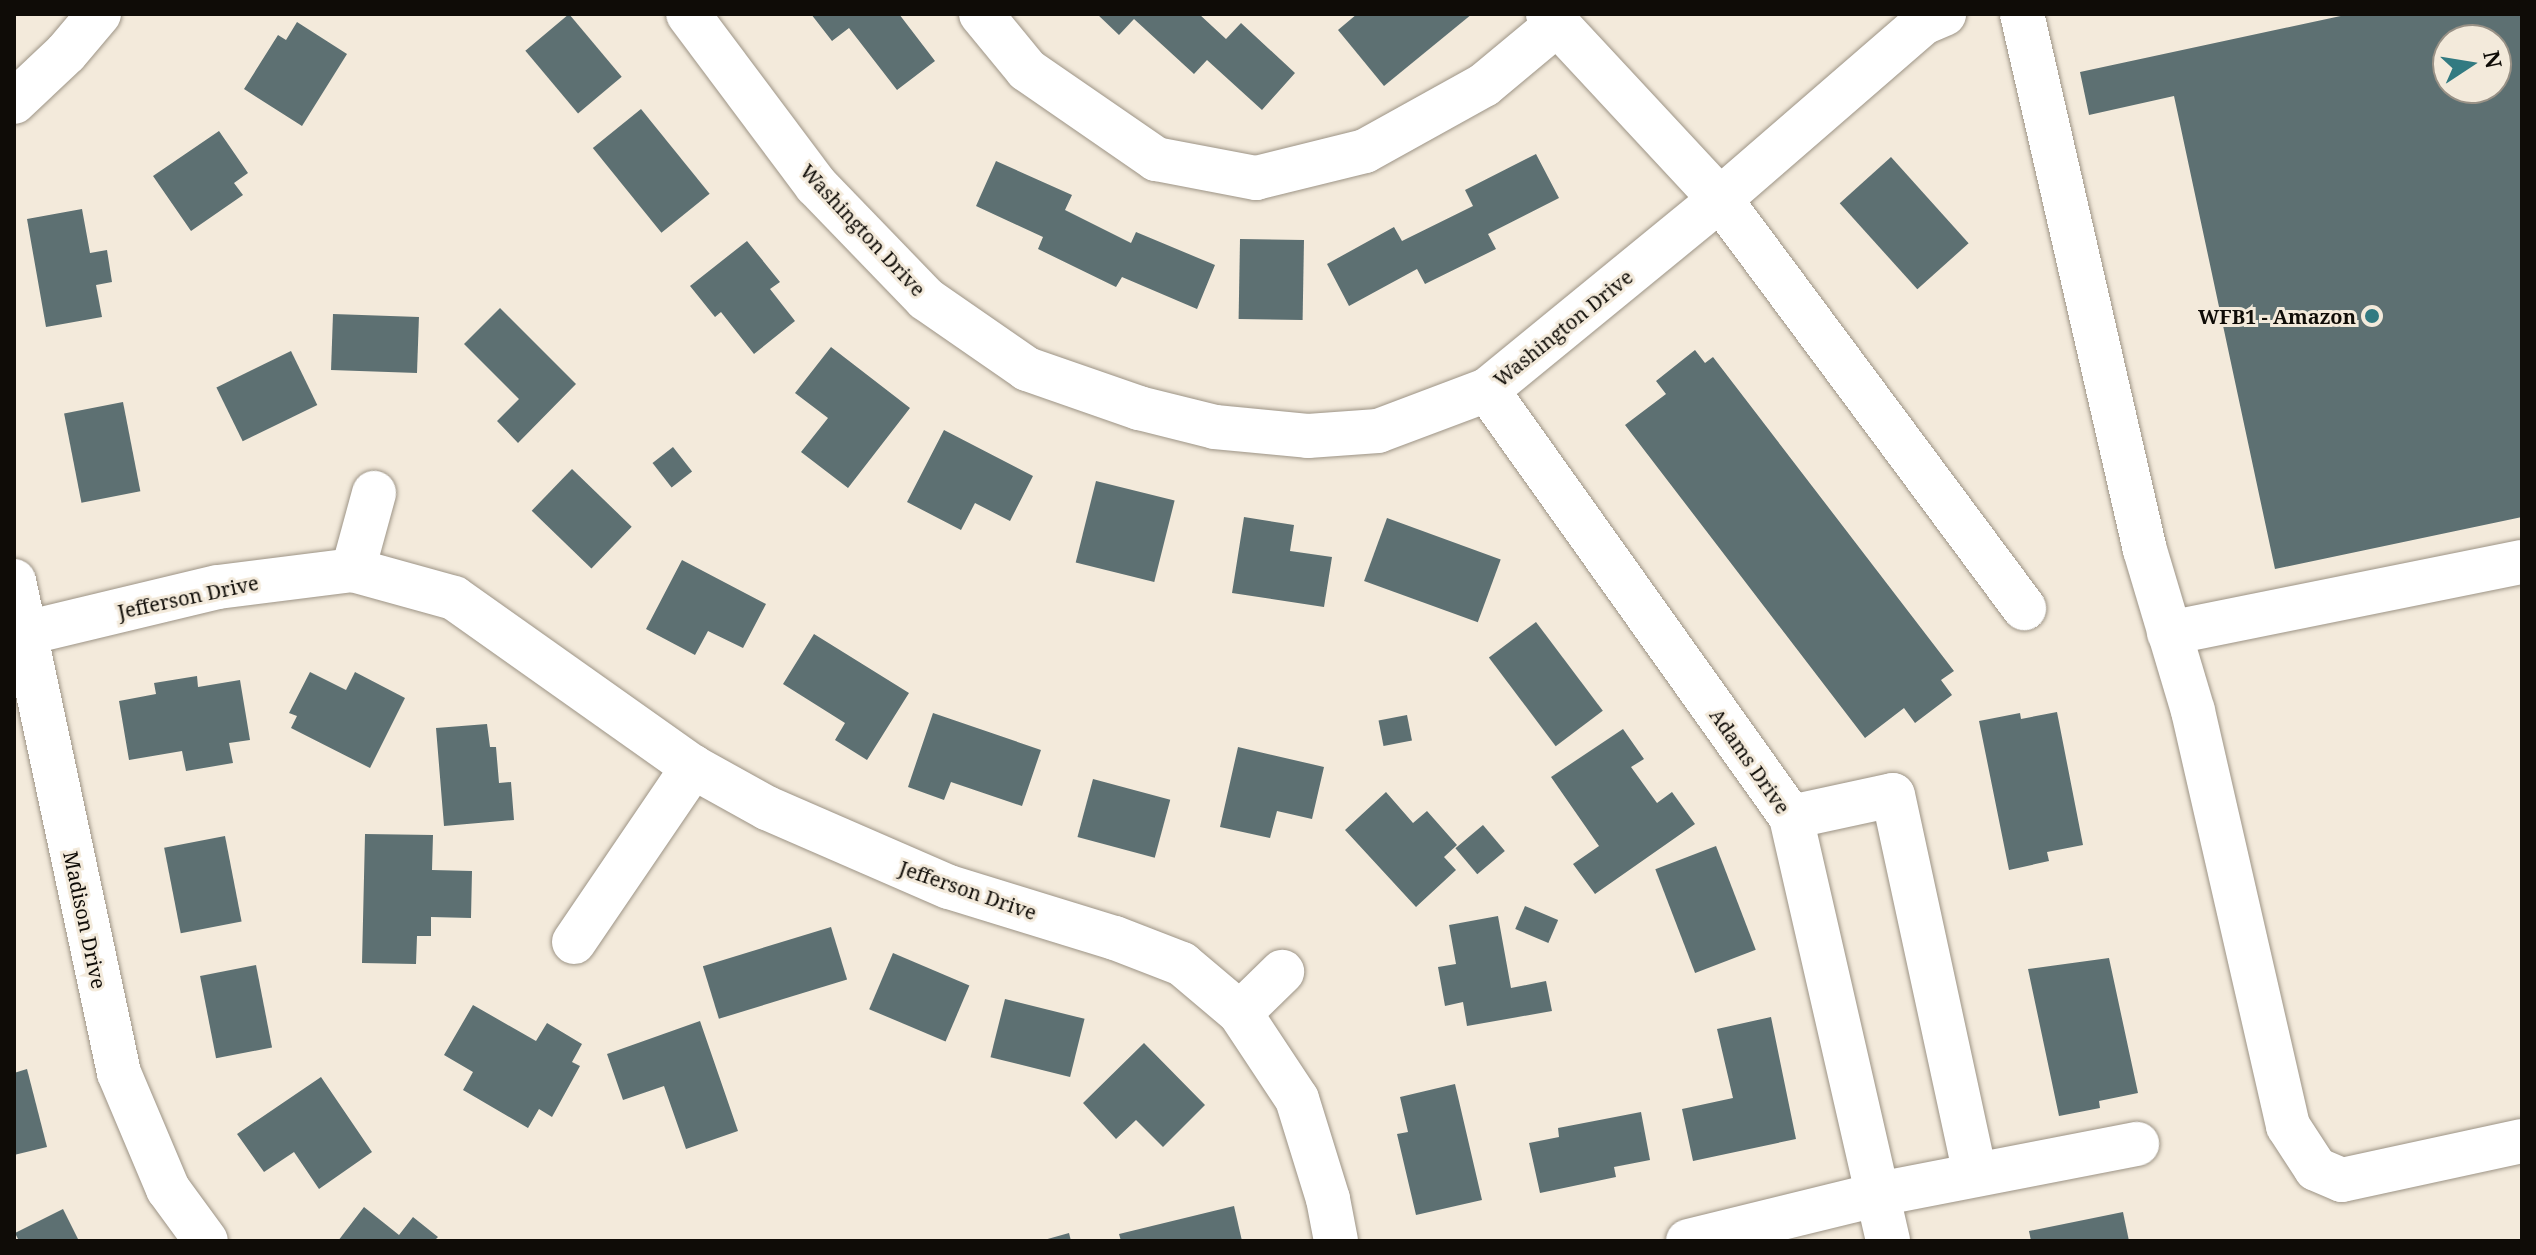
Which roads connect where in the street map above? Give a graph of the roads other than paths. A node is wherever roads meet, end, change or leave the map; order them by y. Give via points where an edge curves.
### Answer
1 (99, 14) edge
2 (688, 14) edge
3 (981, 14) edge
4 (1944, 14) edge
5 (2022, 14) edge
6 (1552, 20) edge
7 (14, 102) edge
8 (1720, 199) junction
9 (1487, 390) junction
10 (374, 493) dead end
11 (2522, 562) edge
12 (353, 570) junction
13 (14, 581) edge
14 (2024, 608) dead end
15 (26, 633) junction
16 (2169, 633) junction
17 (693, 767) junction
18 (1791, 817) junction
19 (574, 942) dead end
20 (1282, 972) dead end
21 (1240, 1013) junction
22 (2522, 1141) edge
23 (2137, 1144) dead end
24 (1975, 1174) junction
25 (1879, 1194) junction
26 (206, 1241) edge
27 (1336, 1241) edge
28 (1688, 1241) edge
29 (1888, 1241) edge

1 - 7 street
2 - 9 street, Washington Drive via 816,185 926,299 1027,369 1139,408 1215,427 1308,436 1378,431
3 - 6 street via 1027,70 1156,159 1256,178 1365,151 1484,85
4 - 8 street, Washington Drive via 1923,23
5 - 16 street via 2145,550
6 - 8 street
8 - 9 street, Washington Drive
8 - 14 street
9 - 18 street, Adams Drive
10 - 12 street
11 - 16 street
12 - 15 street, Jefferson Drive via 218,587
12 - 17 street, Jefferson Drive via 454,598
13 - 15 street, Madison Drive
15 - 26 street, Madison Drive via 119,1073 168,1189
16 - 22 street via 2193,711 2288,1126 2316,1169 2342,1180
17 - 19 street
17 - 21 street, Jefferson Drive via 792,820 949,887 1182,964
18 - 24 street via 1893,795
18 - 25 street, Adams Drive
20 - 21 street
21 - 27 street, Jefferson Drive via 1297,1099
23 - 24 street
24 - 25 street
25 - 28 street
25 - 29 street, Adams Drive

